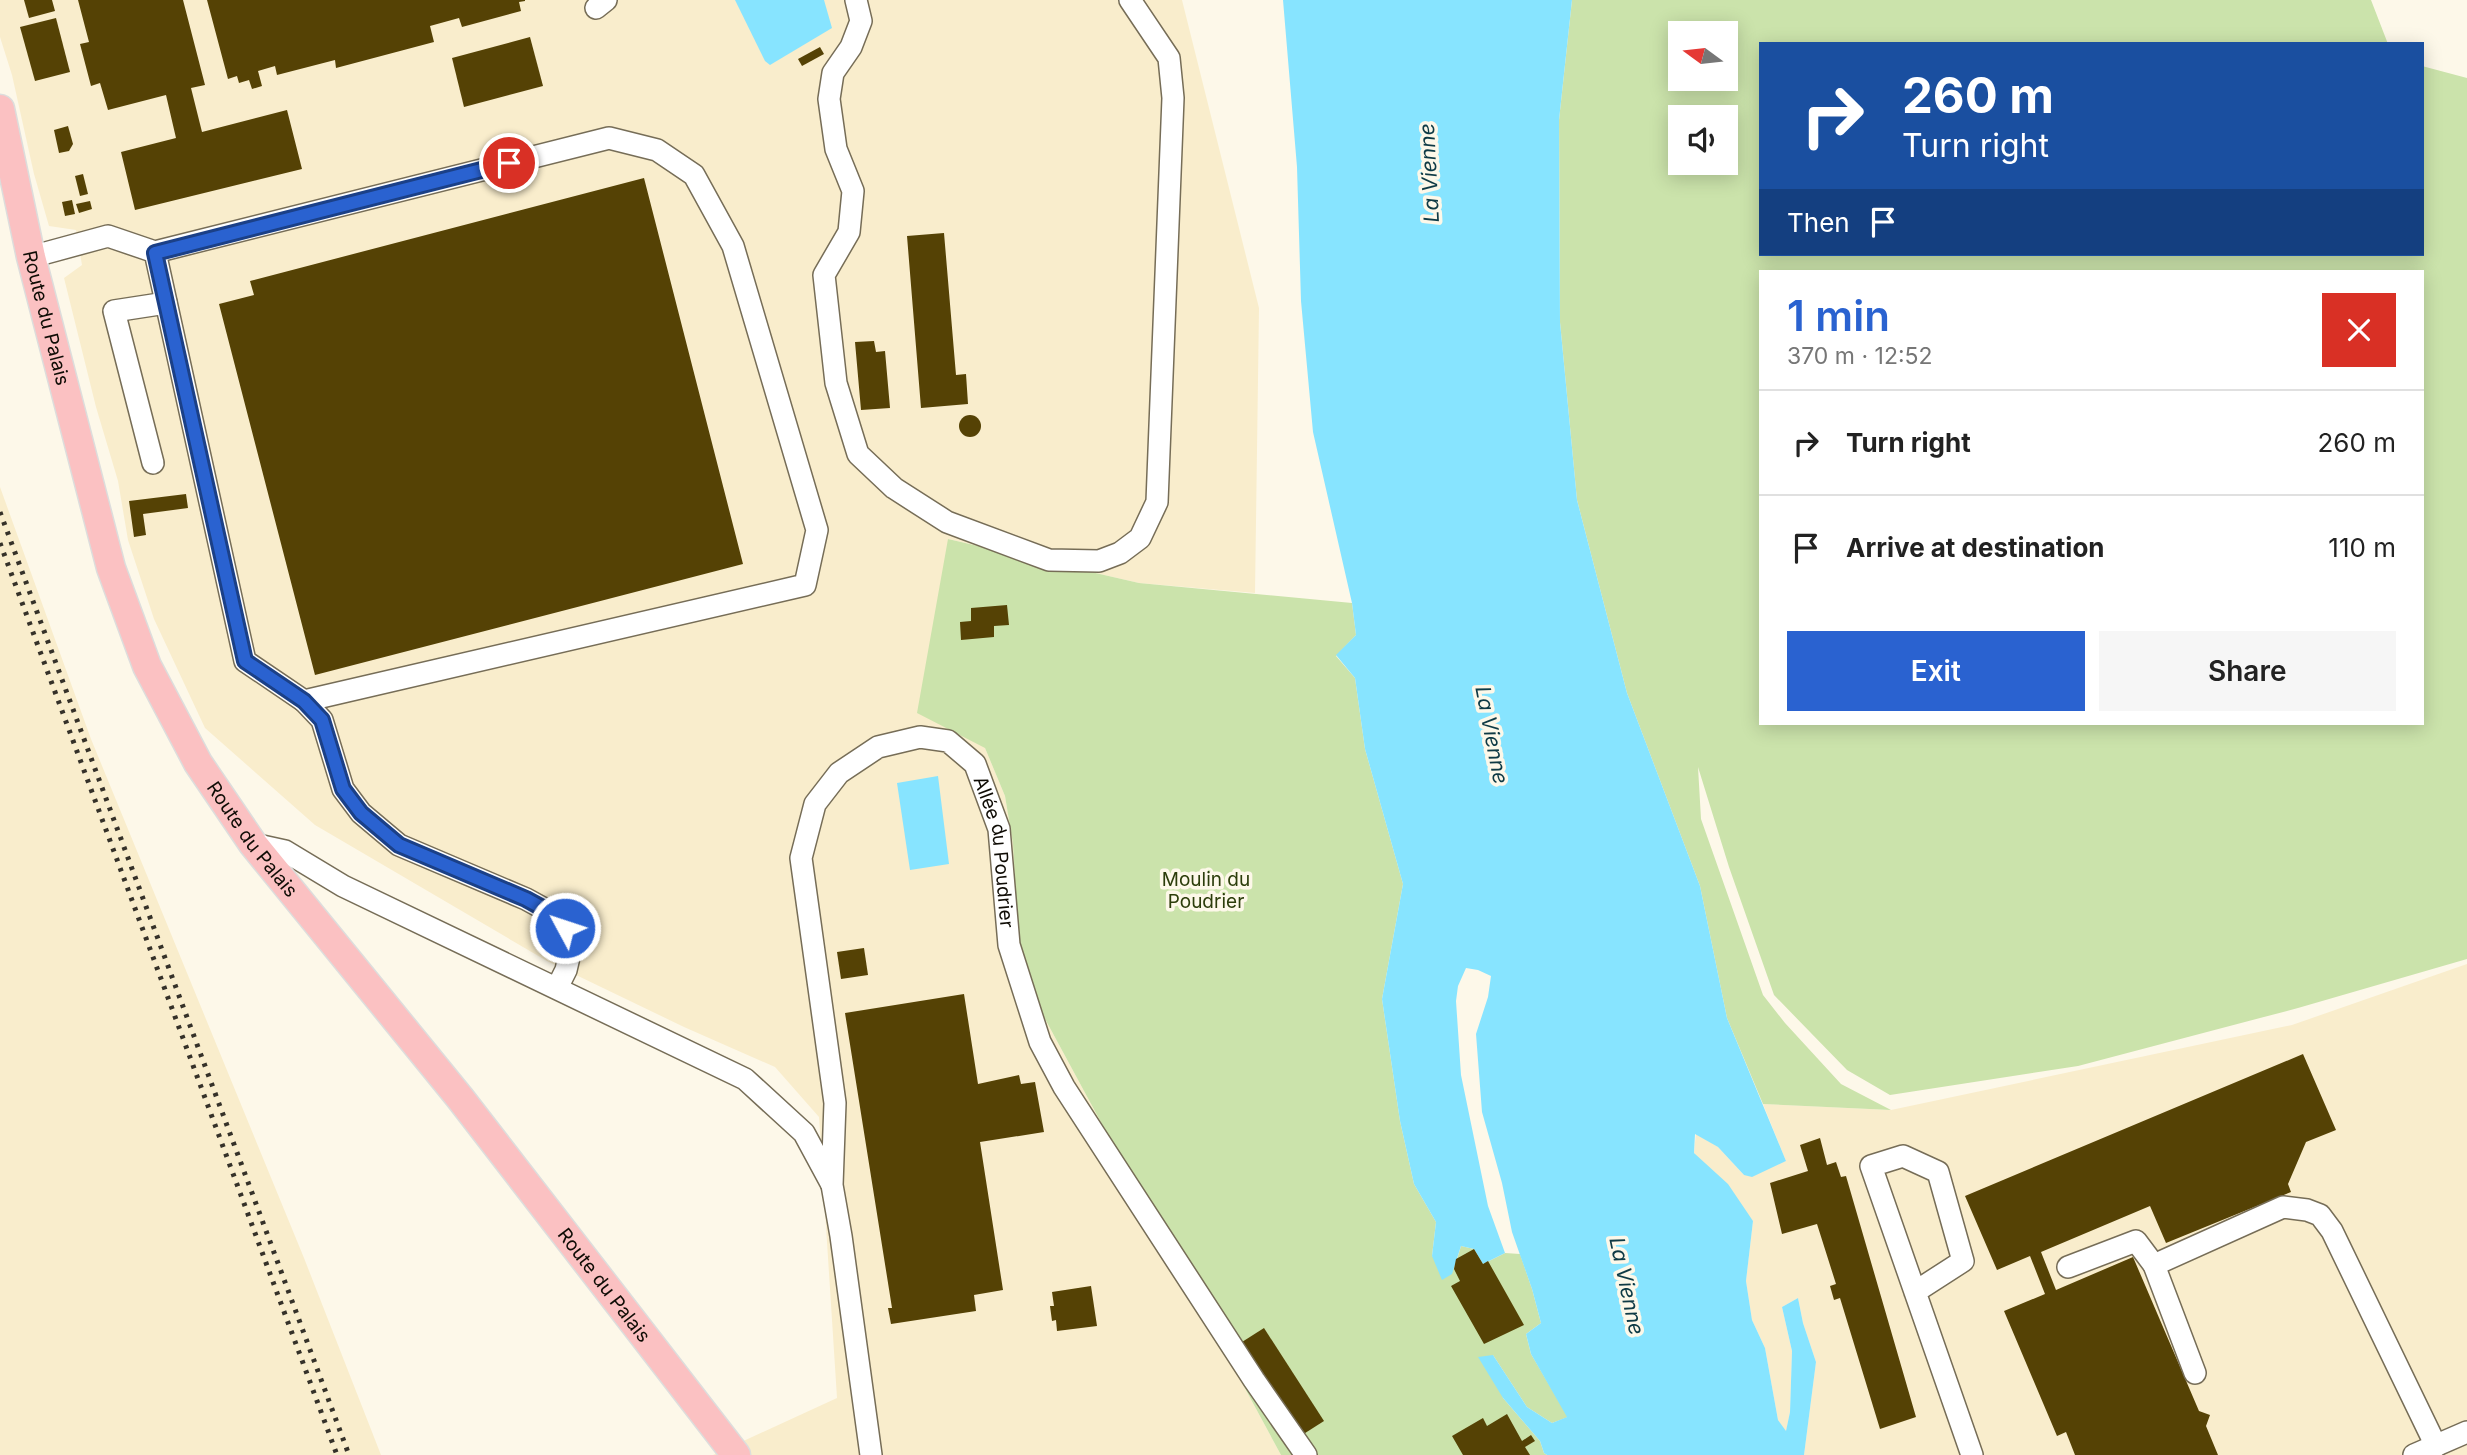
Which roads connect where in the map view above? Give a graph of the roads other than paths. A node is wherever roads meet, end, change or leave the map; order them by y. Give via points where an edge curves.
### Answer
1 (856, 0) edge
2 (1130, 0) edge
3 (0, 109) edge
4 (155, 253) junction
5 (31, 257) junction
6 (166, 303) junction
7 (153, 463) dead end
8 (304, 701) junction
9 (253, 844) junction
10 (556, 988) junction
11 (832, 1185) junction
12 (2154, 1265) junction
13 (2068, 1267) dead end
14 (1915, 1292) junction
15 (2195, 1373) dead end
16 (2467, 1432) edge
17 (2436, 1446) junction
18 (736, 1455) edge
19 (871, 1455) edge
20 (1306, 1455) edge
21 (1972, 1455) edge
22 (2414, 1455) edge

1 - 2 street via 861,21 834,73 829,99 836,149 853,191 849,232 824,275 836,383 858,454 894,488 947,522 1049,560 1087,561 1120,553 1139,538 1157,502 1172,98 1169,58
3 - 5 main road, Route du Palais
4 - 5 street via 108,236
4 - 6 street
4 - 8 street via 609,138 657,150 694,175 733,246 817,530 805,585
5 - 9 main road, Route du Palais via 111,568 147,666 198,763
6 - 7 street via 114,311
6 - 8 street via 245,661
8 - 10 street via 322,720 343,789 361,813 399,845 557,916 573,940
9 - 10 street via 285,851 342,886
9 - 18 main road, Route du Palais via 460,1098
10 - 11 street via 746,1079 804,1133
11 - 19 street, Allée du Poudrier
11 - 20 street, Allée du Poudrier via 835,1103 801,859 815,804 839,773 878,747 920,737 948,741 975,764 999,829 1010,945 1040,1042 1071,1099
12 - 13 street via 2136,1241
12 - 15 street
12 - 17 street via 2283,1207 2320,1215 2332,1231
14 - 14 street via 1963,1261 1938,1172 1903,1156 1871,1166
14 - 21 street
16 - 17 street
17 - 22 street

